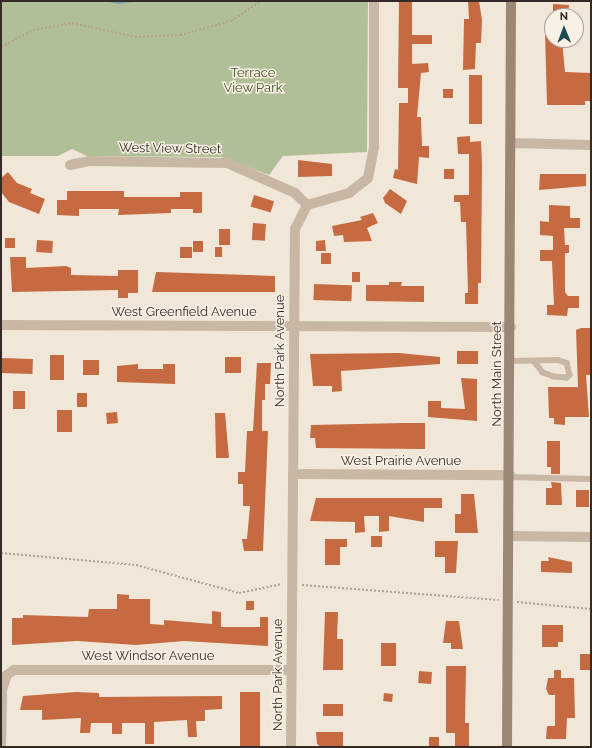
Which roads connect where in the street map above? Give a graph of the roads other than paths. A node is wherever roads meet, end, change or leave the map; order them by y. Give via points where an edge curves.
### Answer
1 (374, 1) edge
2 (511, 1) edge
3 (511, 143) junction
4 (591, 145) edge
5 (70, 165) dead end
6 (307, 205) junction
7 (1, 325) edge
8 (293, 326) junction
9 (511, 327) junction
10 (511, 361) junction
11 (534, 362) junction
12 (293, 474) junction
13 (509, 476) junction
14 (591, 479) edge
15 (509, 536) junction
16 (591, 537) edge
17 (291, 670) junction
18 (1, 747) edge
19 (291, 747) edge
20 (507, 747) edge

1 - 6 street via 372,166 368,178 355,190
2 - 3 street, North Main Street
3 - 4 street
3 - 9 street, North Main Street
5 - 6 street, West View Street via 97,161 227,164 295,193
6 - 8 street, North Park Avenue via 295,229
7 - 8 street, West Greenfield Avenue
8 - 9 street, West Greenfield Avenue
8 - 12 street, North Park Avenue
9 - 10 street, North Main Street
10 - 11 lane
10 - 13 street, North Main Street
11 - 11 lane via 567,363 570,375 567,378 554,377 543,373
12 - 13 street, West Prairie Avenue
12 - 17 street, North Park Avenue
13 - 14 lane
13 - 15 street, North Main Street
15 - 16 street
15 - 20 street, North Main Street
17 - 18 street, West Windsor Avenue via 23,669 7,675 2,690
17 - 19 street, North Park Avenue

